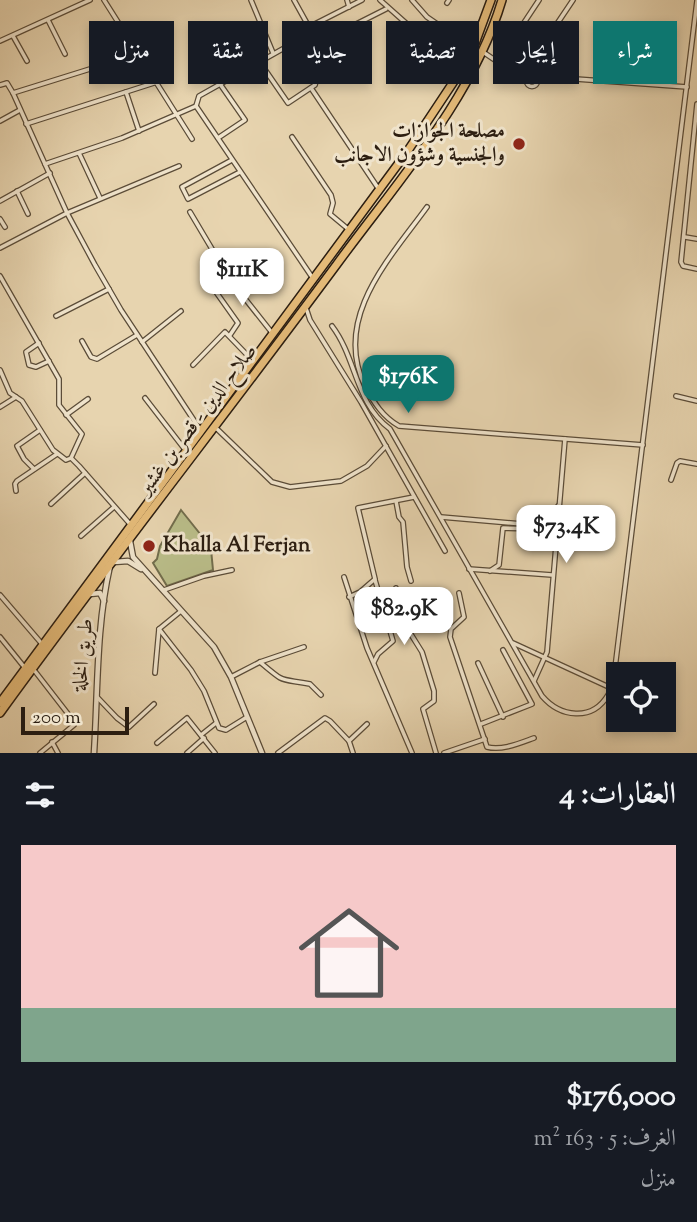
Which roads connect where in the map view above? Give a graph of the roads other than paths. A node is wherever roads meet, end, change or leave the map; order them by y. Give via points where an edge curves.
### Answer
1 (90, 0) edge
2 (104, 0) edge
3 (251, 0) edge
4 (294, 0) edge
5 (346, 0) edge
6 (362, 0) edge
7 (380, 0) edge
8 (412, 0) edge
9 (491, 0) edge
10 (502, 0) edge
11 (539, 0) edge
12 (573, 0) edge
13 (697, 1) edge
14 (349, 7) junction
15 (387, 8) junction
16 (48, 20) junction
17 (117, 21) edge
18 (363, 21) edge
19 (404, 21) edge
20 (432, 21) edge
21 (525, 21) edge
22 (559, 21) edge
23 (479, 33) edge
24 (13, 36) junction
25 (0, 41) edge
26 (282, 48) edge
27 (483, 52) junction
28 (273, 53) junction
29 (65, 54) dead end
30 (268, 56) edge
31 (493, 59) edge
32 (27, 61) dead end
33 (89, 69) edge
34 (268, 74) edge
35 (579, 79) edge
36 (151, 84) edge
37 (158, 84) edge
38 (220, 84) joint
39 (314, 84) edge
40 (451, 84) edge
41 (0, 85) edge
42 (687, 87) junction
43 (311, 88) junction
44 (126, 92) junction
45 (13, 93) junction
46 (697, 104) edge
47 (196, 106) junction
48 (20, 110) junction
49 (178, 114) junction
50 (0, 121) edge
51 (696, 121) edge
52 (26, 124) junction
53 (139, 131) junction
54 (292, 137) dead end
55 (218, 138) junction
56 (192, 139) dead end
57 (79, 153) junction
58 (694, 153) edge
59 (232, 160) junction
60 (45, 164) junction
61 (179, 166) dead end
62 (240, 172) junction
63 (50, 173) junction
64 (690, 180) junction
65 (697, 182) edge
66 (379, 190) junction
67 (18, 191) junction
68 (100, 199) junction
69 (0, 201) edge
70 (427, 207) dead end
71 (688, 209) junction
72 (697, 211) edge
73 (190, 212) dead end
74 (28, 214) dead end
75 (67, 214) junction
76 (0, 219) edge
77 (5, 227) dead end
78 (349, 231) junction
79 (685, 237) junction
80 (697, 240) edge
81 (0, 248) edge
82 (697, 269) edge
83 (0, 276) edge
84 (231, 281) junction
85 (312, 281) junction
86 (320, 287) junction
87 (109, 289) junction
88 (294, 306) junction
89 (304, 308) junction
90 (181, 311) dead end
91 (56, 316) dead end
92 (332, 326) dead end
93 (273, 334) junction
94 (137, 335) junction
95 (230, 335) junction
96 (82, 341) dead end
97 (142, 342) junction
98 (39, 343) junction
99 (49, 360) junction
100 (253, 360) junction
101 (193, 365) dead end
102 (0, 370) edge
103 (676, 396) dead end
104 (16, 397) junction
105 (145, 398) dead end
106 (88, 399) dead end
107 (697, 401) edge
108 (0, 407) edge
109 (66, 415) junction
110 (215, 427) junction
111 (41, 430) junction
112 (201, 431) junction
113 (565, 439) junction
114 (643, 445) junction
115 (386, 446) junction
116 (186, 451) junction
117 (57, 454) junction
118 (71, 458) junction
119 (697, 464) edge
120 (34, 469) junction
121 (85, 473) junction
122 (671, 480) dead end
123 (16, 491) dead end
124 (414, 498) junction
125 (396, 501) junction
126 (559, 502) junction
127 (51, 504) dead end
128 (114, 507) junction
129 (439, 516) junction
130 (132, 525) junction
131 (549, 526) junction
132 (81, 536) dead end
133 (130, 539) junction
134 (445, 551) dead end
135 (111, 563) junction
136 (469, 569) junction
137 (232, 570) dead end
138 (490, 571) junction
139 (552, 575) junction
140 (150, 576) junction
141 (344, 577) dead end
142 (374, 578) junction
143 (411, 581) dead end
144 (396, 588) dead end
145 (164, 590) junction
146 (459, 593) dead end
147 (0, 595) edge
148 (87, 596) junction
149 (349, 597) junction
150 (104, 602) junction
151 (182, 610) junction
152 (159, 629) junction
153 (0, 637) edge
154 (512, 642) junction
155 (43, 646) junction
156 (304, 647) dead end
157 (503, 650) dead end
158 (545, 658) junction
159 (260, 662) junction
160 (614, 662) edge
161 (478, 663) dead end
162 (374, 664) junction
163 (29, 669) junction
164 (156, 673) dead end
165 (231, 677) junction
166 (534, 681) junction
167 (606, 686) edge
168 (3, 691) edge
169 (321, 695) dead end
170 (96, 696) junction
171 (606, 698) edge
172 (0, 703) edge
173 (154, 704) dead end
174 (0, 713) edge
175 (247, 717) junction
176 (503, 717) junction
177 (216, 723) junction
178 (367, 724) dead end
179 (480, 724) junction
180 (203, 736) junction
181 (534, 737) dead end
182 (485, 739) junction
183 (349, 741) junction
184 (52, 742) junction
185 (157, 743) dead end
186 (40, 753) edge
187 (58, 753) edge
188 (94, 753) edge
189 (187, 753) edge
190 (215, 753) edge
191 (262, 753) edge
192 (278, 753) edge
193 (353, 753) edge
194 (412, 753) edge
195 (436, 753) edge
196 (444, 753) edge

1 - 16 street
2 - 17 street
3 - 28 street
4 - 14 street via 309,27
5 - 14 street
6 - 14 street
7 - 15 street
8 - 20 street
9 - 23 highway
10 - 27 highway, صلاح الدين - قصر بن غشير
11 - 21 street
12 - 22 street
13 - 42 street
15 - 18 street
15 - 19 street
16 - 24 street
16 - 29 street
24 - 25 street
24 - 32 street
26 - 28 street
27 - 31 street
27 - 86 highway, صلاح الدين - قصر بن غشير via 439,125
28 - 30 street
33 - 45 street
34 - 43 street via 288,103
35 - 42 street
36 - 44 street
37 - 49 street
38 - 47 street via 199,96
38 - 55 street via 245,120
39 - 43 street
40 - 66 highway
41 - 45 street via 7,83
42 - 114 street
43 - 66 street
44 - 52 street
44 - 53 street
45 - 48 street
46 - 51 street
47 - 49 street
47 - 55 street
48 - 50 street
48 - 52 street
49 - 53 street
49 - 56 street
51 - 58 street
52 - 60 street
53 - 57 street
54 - 78 street via 331,195 330,213
55 - 59 street
57 - 60 street
57 - 68 street
58 - 64 street
59 - 62 street
59 - 62 street via 182,187 188,200
60 - 63 street
61 - 68 street
62 - 85 street
63 - 67 street
63 - 75 street
64 - 65 street
64 - 71 street
66 - 78 highway
67 - 69 street
67 - 74 street
68 - 75 street
70 - 113 street via 371,285 360,310 356,355 371,396 386,419 399,426
71 - 72 street
71 - 79 street
73 - 84 street
75 - 81 street
75 - 87 street
76 - 77 street
78 - 85 highway
79 - 80 street
79 - 82 street via 682,265
83 - 98 street
84 - 93 street
84 - 95 street via 216,292 238,322
85 - 86 highway via 313,288
85 - 88 highway
86 - 89 highway, صلاح الدين - قصر بن غشير
87 - 91 street
87 - 94 street
88 - 89 highway
88 - 93 highway
89 - 110 highway, صلاح الدين - قصر بن غشير
89 - 115 street
90 - 97 street
92 - 129 street via 343,340 376,418 390,429
93 - 100 highway
94 - 96 street via 97,359
94 - 97 street
95 - 100 street
95 - 101 street via 222,333
97 - 112 street
98 - 99 street
98 - 99 street via 26,352 29,365
99 - 109 street via 59,379 57,402
100 - 112 highway
102 - 104 street
103 - 107 street
104 - 108 street
104 - 111 street
105 - 116 street
106 - 109 street
109 - 118 street via 82,435
110 - 115 street via 272,482 290,487 341,481 367,466
110 - 133 highway, صلاح الدين - قصر بن غشير
111 - 117 street
111 - 120 street via 17,446
112 - 116 highway
113 - 114 street
113 - 126 street
114 - 160 street
115 - 124 street
116 - 130 highway
117 - 118 street
117 - 120 street
118 - 121 street
119 - 122 street via 680,461
120 - 123 street via 16,483
121 - 127 street
121 - 128 street
124 - 125 street
124 - 134 street
125 - 142 street via 358,508
125 - 143 street
126 - 131 street
126 - 139 street
128 - 130 street
128 - 132 street
129 - 131 street
129 - 136 street
130 - 155 highway
131 - 138 street via 503,528 499,565
133 - 135 highway, صلاح الدين - قصر بن غشير
133 - 140 street via 131,554
135 - 140 street via 131,562
135 - 148 highway, صلاح الدين - قصر بن غشير
135 - 150 street, طريق الخلة
136 - 138 street
136 - 154 street
137 - 145 street
138 - 139 street
139 - 158 street
140 - 145 street
141 - 149 street
142 - 149 street
142 - 162 street via 393,641
144 - 195 street via 407,628 422,652 434,691 434,701 423,709
145 - 151 street
146 - 179 street via 464,617 451,629 450,637
147 - 155 street
148 - 150 street, طريق الخلة via 97,592
148 - 163 highway, صلاح الدين - قصر بن غشير
149 - 162 street
150 - 170 street, طريق الخلة
151 - 152 street
151 - 165 street via 214,647
152 - 164 street
152 - 177 street via 204,691
153 - 163 street
154 - 158 street
154 - 166 street
155 - 163 highway
156 - 159 street
157 - 176 street via 532,704
158 - 166 street
158 - 167 street
159 - 165 street
159 - 169 street via 277,678 310,684
161 - 176 street
162 - 194 street
163 - 168 highway
163 - 174 highway, صلاح الدين - قصر بن غشير
163 - 184 street via 74,723
165 - 175 street
166 - 171 street via 560,712 584,712
168 - 172 highway
170 - 173 street via 129,727
170 - 188 street, طريق الخلة
175 - 177 street via 224,731
175 - 191 street
176 - 179 street
177 - 180 street
178 - 183 street
179 - 182 street
180 - 185 street via 187,718
180 - 189 street
180 - 190 street
181 - 182 street via 492,749
182 - 196 street
183 - 192 street via 325,718
183 - 193 street
184 - 186 street
184 - 187 street

